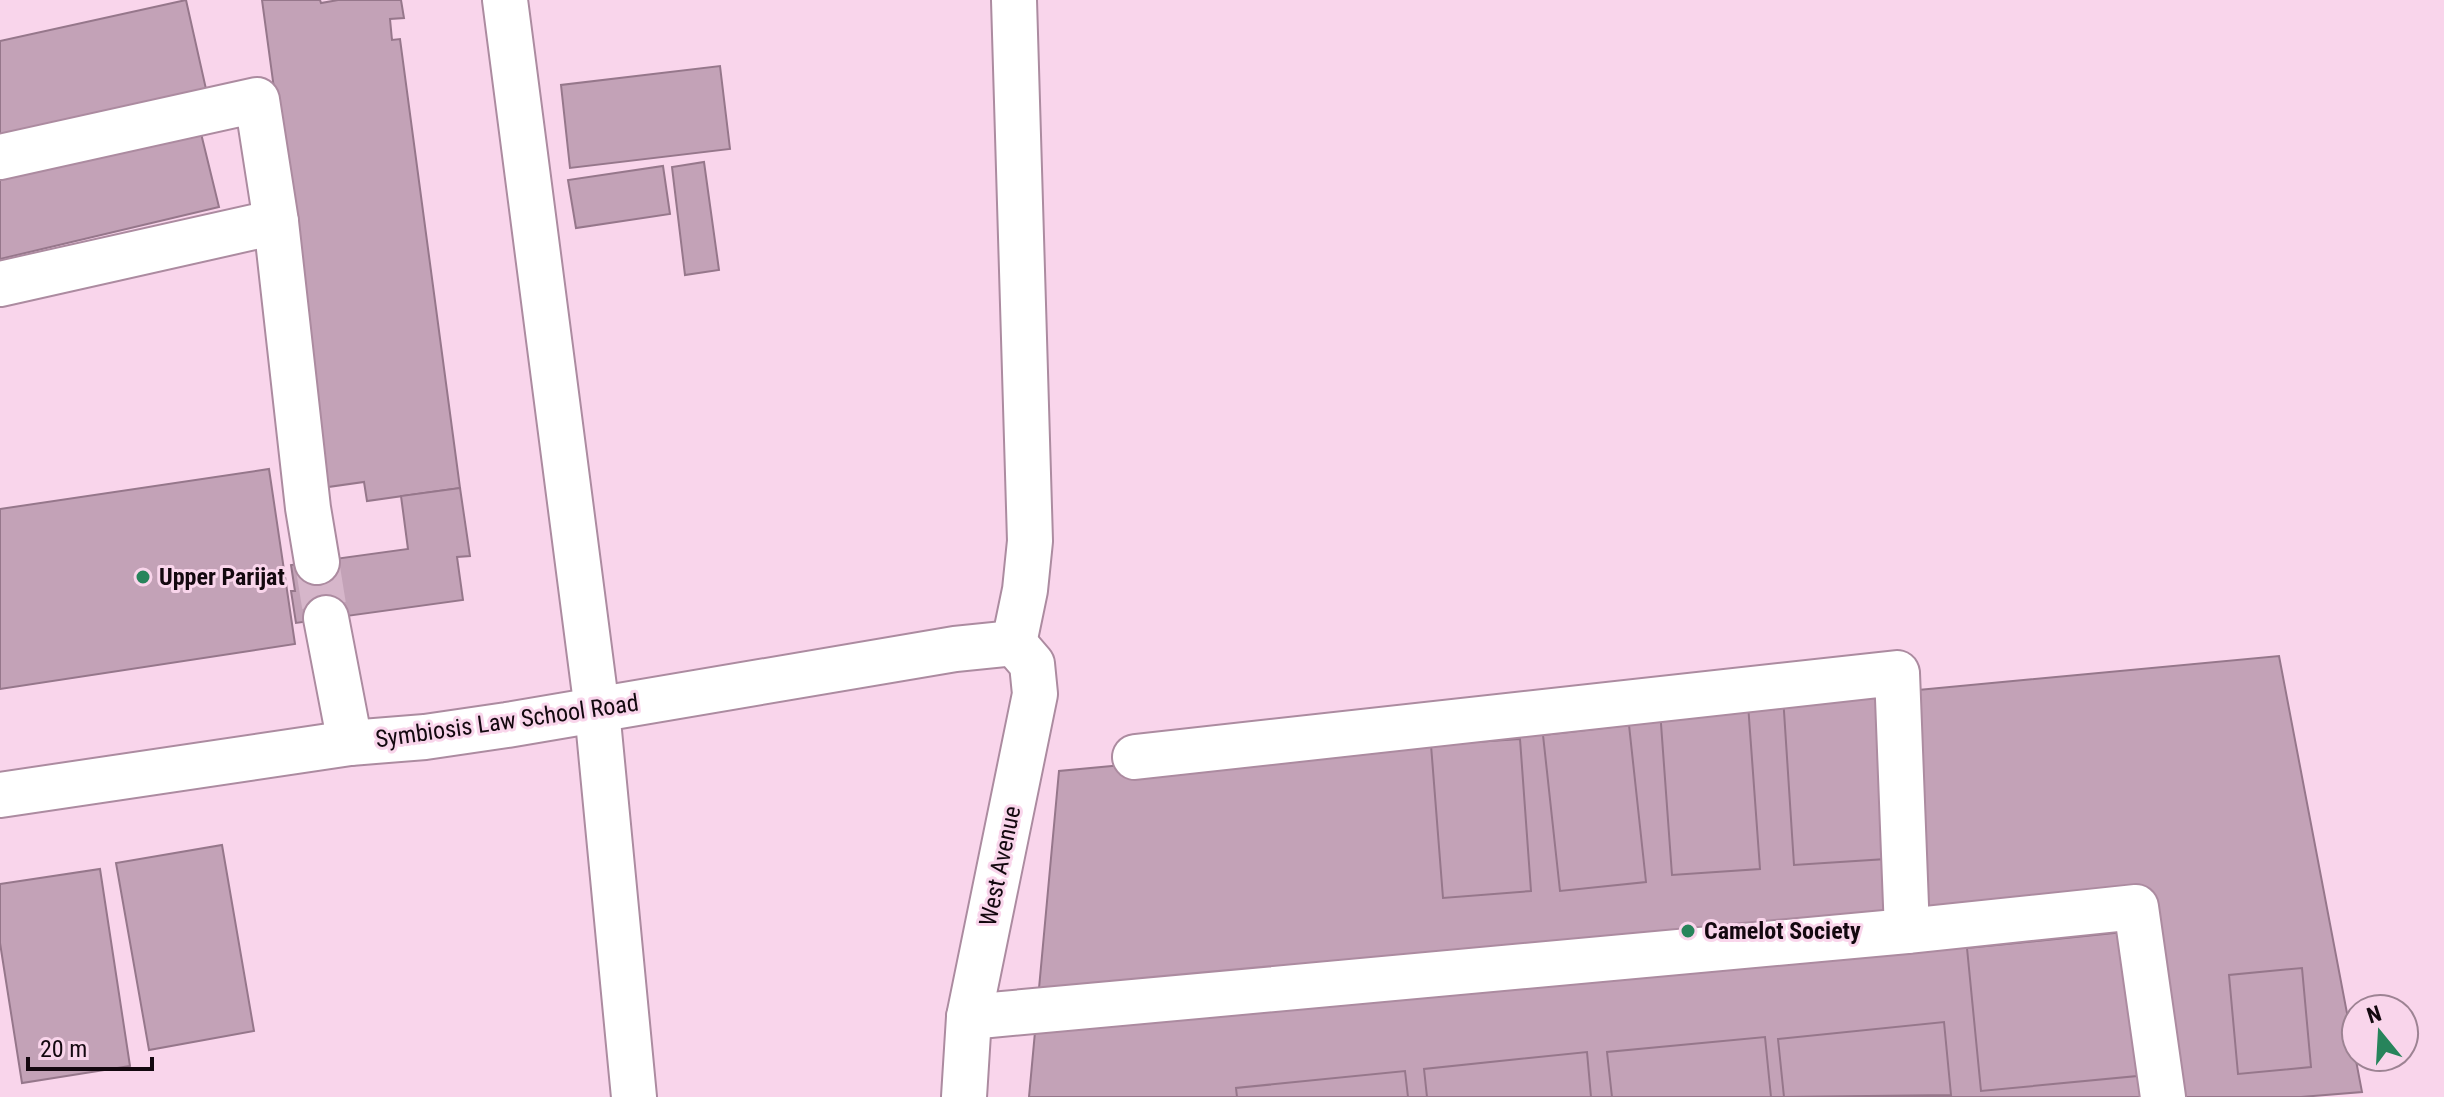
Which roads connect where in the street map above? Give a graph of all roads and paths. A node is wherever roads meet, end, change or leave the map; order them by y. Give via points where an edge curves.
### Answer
1 (505, 0) edge
2 (1014, 0) edge
3 (0, 157) edge
4 (276, 222) junction
5 (0, 284) edge
6 (317, 562) tunnel mouth
7 (326, 618) tunnel mouth
8 (1014, 643) junction
9 (597, 710) junction
10 (350, 743) junction
11 (1135, 757) dead end
12 (0, 795) edge
13 (1907, 931) junction
14 (969, 1017) junction
15 (634, 1097) edge
16 (964, 1097) edge
17 (2163, 1097) edge

1 - 9 street
2 - 8 street via 1030,541
3 - 4 street via 257,100
4 - 5 street
4 - 6 street
7 - 10 street
8 - 9 street, Symbiosis Law School Road
8 - 14 street, West Avenue via 1032,664 1035,694
9 - 10 street, Symbiosis Law School Road
9 - 15 street
10 - 12 street, Symbiosis Law School Road
11 - 13 street via 1897,673
13 - 14 street
13 - 17 street via 2136,907
14 - 16 street, West Avenue

